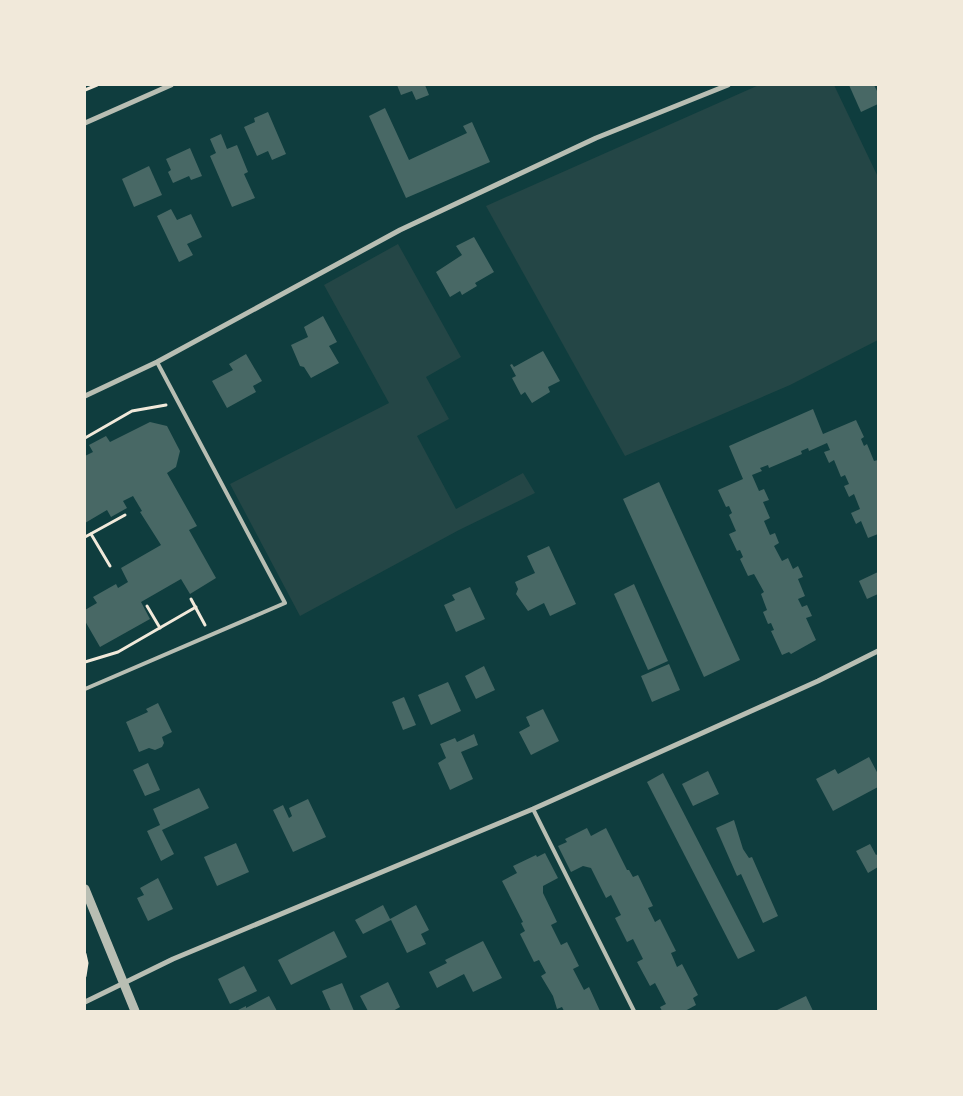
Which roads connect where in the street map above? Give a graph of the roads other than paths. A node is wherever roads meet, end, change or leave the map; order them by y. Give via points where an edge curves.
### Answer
1 (171, 85) edge
2 (728, 85) edge
3 (85, 123) edge
4 (157, 362) junction
5 (85, 396) edge
6 (878, 651) edge
7 (85, 680) edge
8 (87, 687) edge
9 (533, 809) junction
10 (85, 889) edge
11 (123, 984) junction
12 (85, 1002) edge
13 (135, 1011) edge
14 (634, 1011) edge

1 - 3 street
2 - 4 street via 596,138 400,230
4 - 5 street
4 - 8 lane via 285,603
6 - 9 street
7 - 8 lane
9 - 11 street via 182,955
9 - 14 lane
10 - 11 street
11 - 12 street
11 - 13 street

